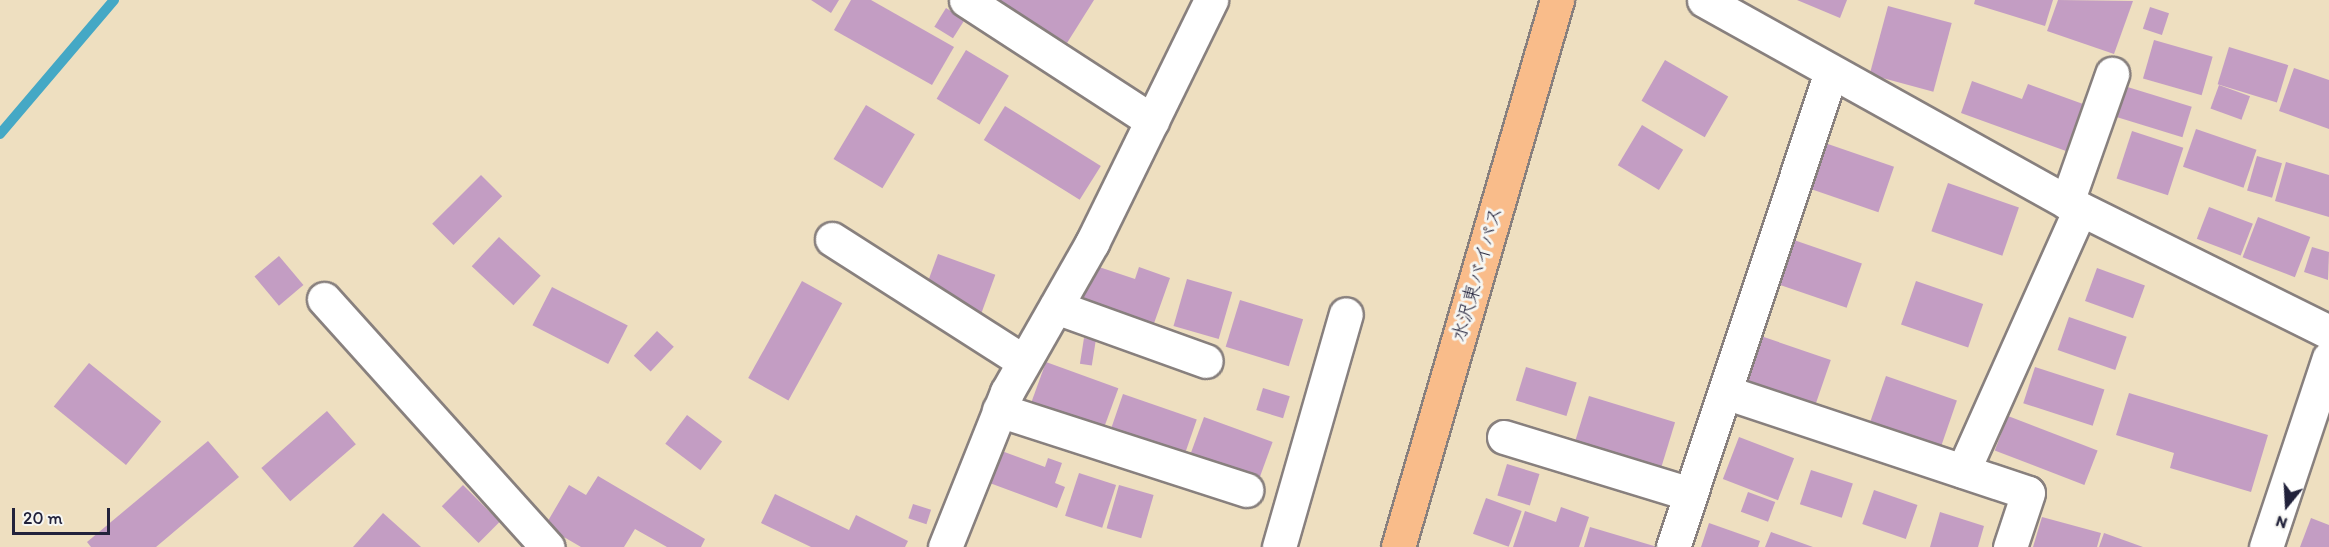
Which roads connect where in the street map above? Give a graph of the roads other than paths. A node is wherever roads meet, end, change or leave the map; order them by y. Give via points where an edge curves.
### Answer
1 (966, 0) edge
2 (1211, 0) edge
3 (1557, 0) edge
4 (1704, 0) edge
5 (1831, 73) junction
6 (2112, 74) dead end
7 (1152, 121) junction
8 (2073, 205) junction
9 (832, 239) dead end
10 (324, 299) dead end
11 (1056, 307) junction
12 (1346, 315) dead end
13 (2329, 332) edge
14 (2329, 358) edge
15 (1023, 361) junction
16 (1206, 361) dead end
17 (1725, 392) junction
18 (999, 410) junction
19 (1504, 437) dead end
20 (1963, 471) junction
21 (1246, 490) dead end
22 (1690, 494) junction
23 (547, 547) edge
24 (945, 547) edge
25 (1279, 547) edge
26 (1398, 547) edge
27 (1673, 547) edge
28 (2010, 547) edge
29 (2266, 547) edge

1 - 7 street
2 - 7 street
3 - 26 highway, 水沢東バイパス
4 - 5 street
5 - 8 street
5 - 17 street
6 - 8 street
7 - 11 street
8 - 13 street
8 - 20 street
9 - 15 street
10 - 23 street
11 - 15 street
11 - 16 street
12 - 25 street
14 - 29 street
15 - 18 street
17 - 20 street
17 - 22 street
18 - 21 street
18 - 24 street
19 - 22 street
20 - 28 street via 2028,493
22 - 27 street

